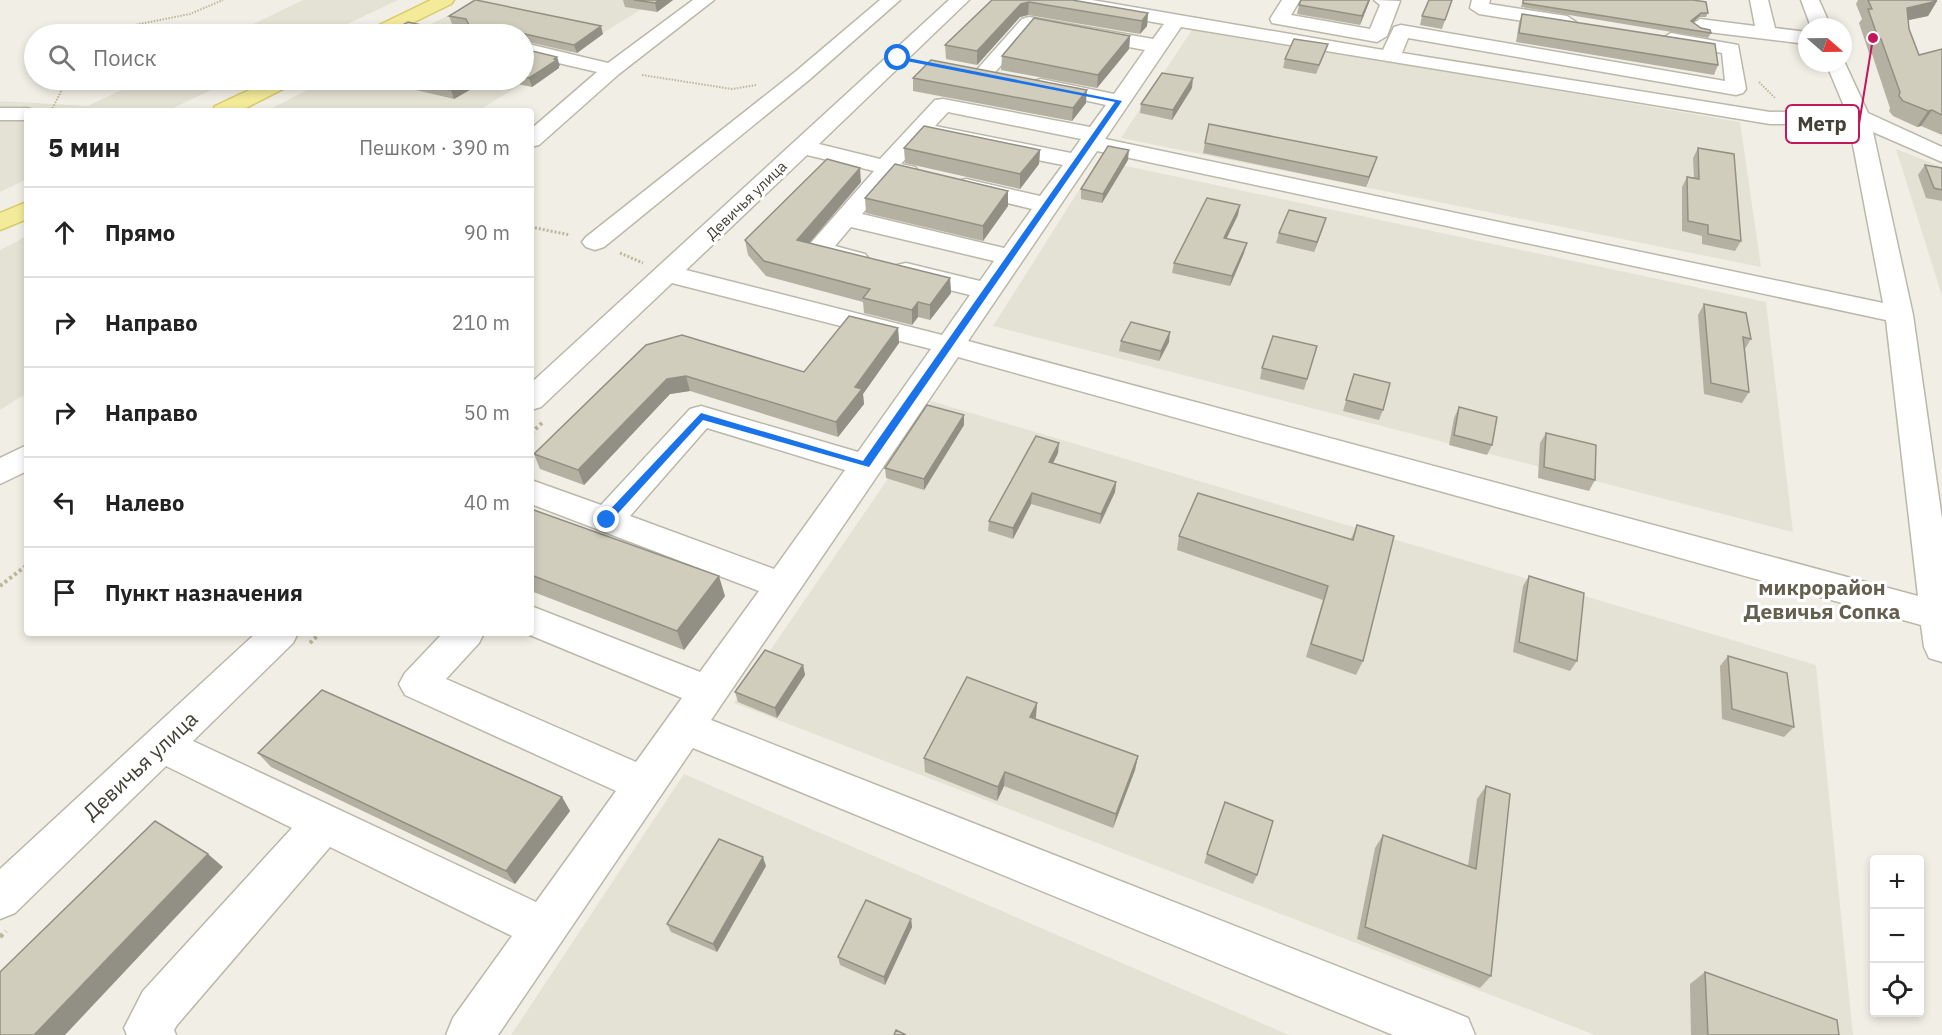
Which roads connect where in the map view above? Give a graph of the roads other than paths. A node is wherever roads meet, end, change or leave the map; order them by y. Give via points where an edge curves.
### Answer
1 (445, 0) edge
2 (705, 0) edge
3 (891, 0) edge
4 (960, 0) edge
5 (1060, 0) edge
6 (1291, 0) edge
7 (1759, 0) edge
8 (1810, 0) edge
9 (1475, 1) edge
10 (1384, 8) edge
11 (1817, 18) edge
12 (403, 21) junction
13 (397, 24) edge
14 (417, 24) edge
15 (1690, 24) edge
16 (1582, 25) edge
17 (1401, 31) junction
18 (1766, 33) junction
19 (1320, 36) junction
20 (1651, 36) edge
21 (1798, 37) edge
22 (1013, 41) junction
23 (1035, 45) edge
24 (1150, 48) junction
25 (534, 51) edge
26 (1390, 57) junction
27 (898, 58) junction
28 (922, 62) dead end
29 (612, 70) junction
30 (1840, 72) edge
31 (266, 90) edge
32 (1119, 101) junction
33 (229, 108) edge
34 (0, 114) edge
35 (24, 114) edge
36 (1859, 117) junction
37 (919, 130) junction
38 (534, 137) edge
39 (1087, 146) junction
40 (802, 147) junction
41 (1942, 155) edge
42 (887, 167) junction
43 (1046, 205) junction
44 (24, 210) edge
45 (846, 218) junction
46 (0, 222) edge
47 (595, 242) dead end
48 (1009, 257) junction
49 (669, 274) junction
50 (986, 291) junction
51 (1899, 315) junction
52 (948, 345) junction
53 (534, 397) edge
54 (24, 458) edge
55 (865, 465) junction
56 (0, 473) edge
57 (534, 493) edge
58 (607, 520) junction
59 (782, 585) junction
60 (1939, 616) edge
61 (534, 621) edge
62 (277, 636) edge
63 (452, 637) edge
64 (1942, 647) edge
65 (709, 692) junction
66 (684, 727) junction
67 (162, 744) junction
68 (646, 785) junction
69 (324, 823) junction
70 (0, 898) edge
71 (545, 929) junction
72 (152, 1035) edge
73 (470, 1035) edge
74 (1451, 1035) edge

1 - 12 main road
2 - 29 street
3 - 47 street
4 - 27 street, Девичья улица
5 - 24 street
6 - 19 street via 1279,19
7 - 18 street
8 - 11 street
9 - 16 street via 1479,8
10 - 17 street via 1406,19
10 - 19 street via 1377,36
12 - 13 main road
12 - 14 street
15 - 18 street via 1712,18
17 - 20 street via 1736,89 1731,49
17 - 26 street
18 - 21 street
19 - 24 street
19 - 26 street
22 - 23 street
22 - 24 street via 1029,23
22 - 32 street via 972,72
24 - 32 street
25 - 29 street
26 - 36 street via 1770,118
27 - 28 street
27 - 40 street, Девичья улица
29 - 38 street
30 - 36 street
31 - 33 main road
32 - 39 street
34 - 35 street
36 - 41 street
36 - 51 street
37 - 39 street
37 - 39 street via 944,105
37 - 42 street
39 - 43 street
39 - 51 street
40 - 42 street
40 - 49 street, Девичья улица
42 - 43 street
42 - 45 street
43 - 48 street
44 - 46 main road
45 - 48 street
45 - 50 street via 818,250
48 - 50 street
49 - 52 street
49 - 53 street, Девичья улица
50 - 52 street
51 - 60 street
52 - 55 street
52 - 60 street
54 - 56 street
55 - 58 street via 701,416
55 - 59 street
57 - 58 street
58 - 59 street
59 - 65 street
60 - 64 street
61 - 65 street
62 - 67 street, Девичья улица
63 - 68 street via 418,684
65 - 66 street
66 - 68 street
66 - 74 street
67 - 69 street
67 - 70 street, Девичья улица
68 - 71 street
69 - 71 street
69 - 72 street via 159,1008 148,1028
71 - 73 street

